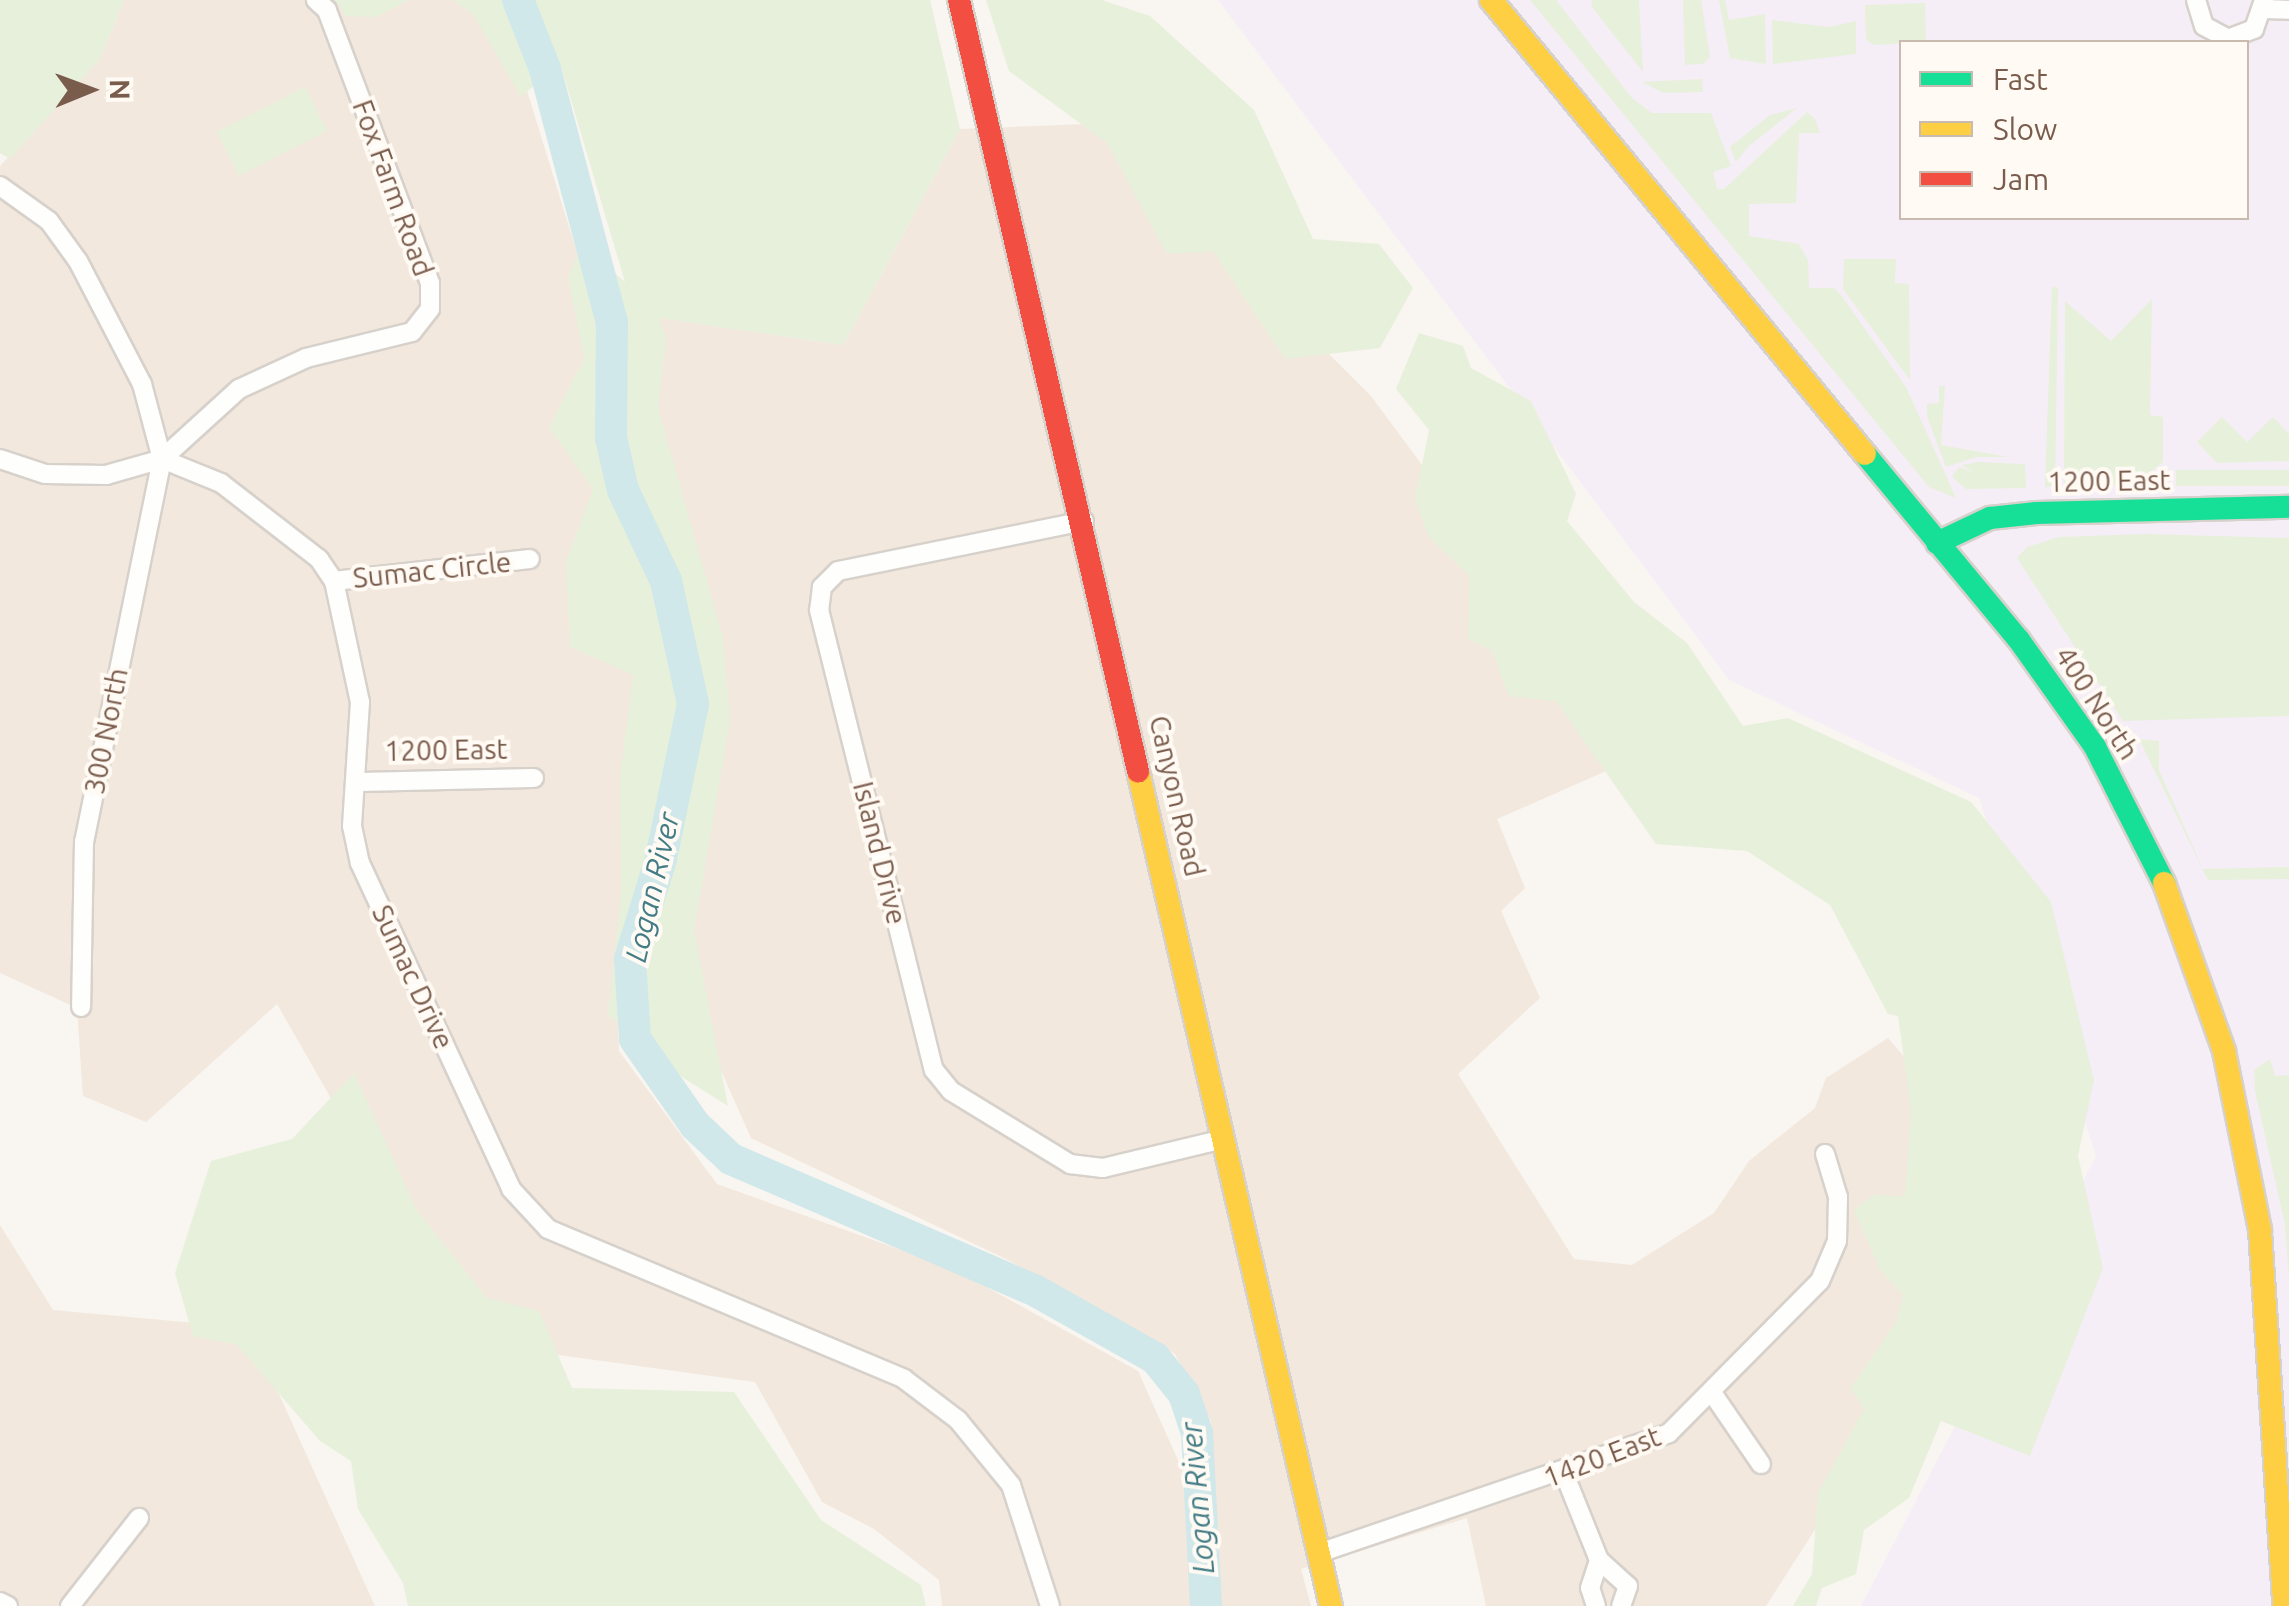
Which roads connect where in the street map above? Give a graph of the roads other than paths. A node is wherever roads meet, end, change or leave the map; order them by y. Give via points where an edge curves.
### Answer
1 (316, 0) edge
2 (959, 0) edge
3 (1490, 0) edge
4 (2196, 0) edge
5 (2264, 5) edge
6 (2289, 10) edge
7 (0, 186) edge
8 (0, 459) edge
9 (162, 459) junction
10 (2289, 507) edge
11 (1084, 521) junction
12 (1937, 544) junction
13 (530, 559) dead end
14 (334, 582) junction
15 (534, 778) dead end
16 (359, 782) junction
17 (81, 1007) dead end
18 (1224, 1139) junction
19 (1826, 1154) dead end
20 (1713, 1394) junction
21 (2281, 1414) edge
22 (1761, 1464) dead end
23 (1564, 1472) junction
24 (139, 1518) dead end
25 (1320, 1553) junction
26 (1599, 1560) junction
27 (0, 1602) edge
28 (8, 1606) edge
29 (70, 1606) edge
30 (1050, 1606) edge
31 (1331, 1606) edge
32 (1596, 1606) edge
33 (1621, 1606) edge
34 (2284, 1606) edge

1 - 9 street, Fox Farm Road via 327,10 430,283 430,309 412,332 306,358 239,389
2 - 11 main road, Canyon Road
3 - 12 main road, 400 North
4 - 5 street via 2204,26 2228,39 2254,29
5 - 6 street
7 - 9 street via 48,221 78,261 142,384
8 - 9 street via 45,474 106,475
9 - 14 street, Sumac Drive via 220,483 319,559
9 - 17 street, 300 North via 84,842
10 - 12 main road, 1200 East via 2037,512 1979,521
11 - 18 main road, Canyon Road
11 - 18 street, Island Drive via 838,571 822,587 819,610 934,1070 951,1091 1070,1164 1103,1168
12 - 21 main road, 400 North via 2096,748 2190,944 2224,1051 2260,1230
13 - 14 street, Sumac Circle
14 - 16 street, Sumac Drive via 360,702
15 - 16 street, 1200 East
16 - 30 street, Sumac Drive via 352,826 360,863 510,1189 548,1228 904,1379 944,1410 1010,1485
18 - 25 main road, Canyon Road
19 - 20 street, 1420 East via 1838,1197 1837,1241 1820,1281
20 - 22 street
20 - 23 street, 1420 East via 1669,1433
21 - 34 main road, 400 North
23 - 25 street, 1420 East
23 - 26 street
24 - 29 street
25 - 31 main road, Canyon Road
26 - 32 street via 1590,1588
26 - 33 street via 1628,1586
27 - 28 street

